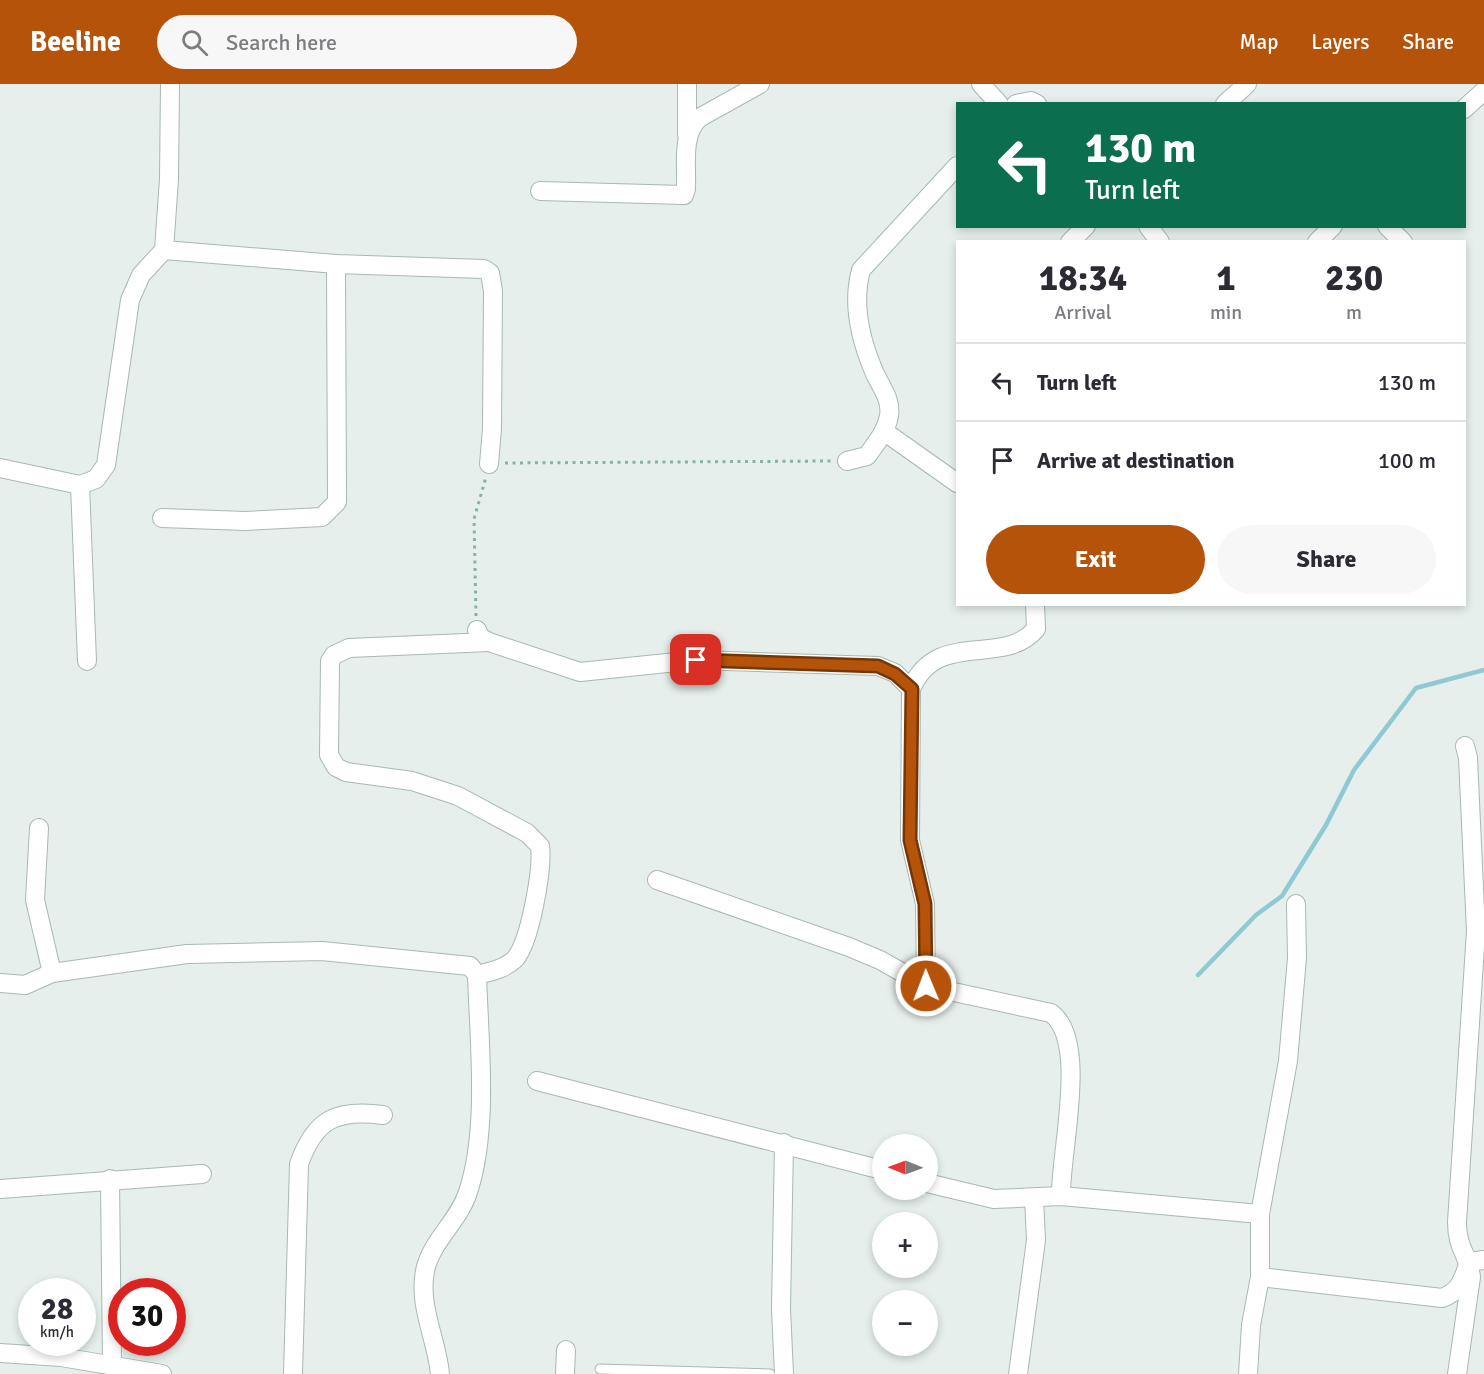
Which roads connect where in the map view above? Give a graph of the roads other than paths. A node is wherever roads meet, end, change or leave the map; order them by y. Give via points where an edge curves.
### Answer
1 (170, 84) edge
2 (687, 84) edge
3 (760, 84) edge
4 (981, 84) edge
5 (1247, 84) edge
6 (1484, 91) edge
7 (997, 102) edge
8 (1227, 102) edge
9 (1466, 107) edge
10 (687, 135) junction
11 (956, 167) edge
12 (540, 191) dead end
13 (1084, 228) edge
14 (1332, 228) edge
15 (1389, 228) edge
16 (1072, 240) edge
17 (1319, 240) edge
18 (1401, 240) edge
19 (164, 250) junction
20 (336, 264) junction
21 (885, 432) junction
22 (847, 461) road end
23 (489, 464) road end
24 (0, 468) edge
25 (956, 482) edge
26 (80, 485) junction
27 (162, 518) dead end
28 (1035, 606) edge
29 (87, 661) dead end
30 (912, 689) junction
31 (1472, 753) edge
32 (39, 828) dead end
33 (657, 880) dead end
34 (1296, 904) dead end
35 (1480, 931) edge
36 (52, 973) junction
37 (477, 975) junction
38 (0, 983) edge
39 (926, 986) junction
40 (537, 1081) dead end
41 (1475, 1110) edge
42 (383, 1115) dead end
43 (784, 1143) junction
44 (872, 1167) edge
45 (202, 1174) dead end
46 (111, 1179) junction
47 (938, 1185) edge
48 (0, 1189) edge
49 (1061, 1196) junction
50 (1034, 1199) junction
51 (1260, 1214) junction
52 (1476, 1261) edge
53 (1260, 1277) junction
54 (566, 1350) dead end
55 (0, 1353) edge
56 (112, 1365) junction
57 (600, 1369) dead end
58 (162, 1374) edge
59 (293, 1374) edge
60 (440, 1374) edge
61 (565, 1374) edge
62 (770, 1374) edge
63 (784, 1374) edge
64 (1018, 1374) edge
65 (1248, 1374) edge
66 (1457, 1374) edge

1 - 19 street
2 - 10 street
3 - 10 street via 699,118
4 - 7 street
5 - 8 street
6 - 9 street
10 - 12 street via 684,195
11 - 21 street via 861,270 857,310 873,370 889,399
13 - 16 street
14 - 17 street
15 - 18 street
19 - 20 street
19 - 26 street via 141,275 130,300 106,465 96,479
20 - 23 street via 476,267 490,273
20 - 27 street via 336,502 322,517
21 - 22 street via 867,456
21 - 25 street
24 - 26 street
26 - 29 street
28 - 30 street via 1036,630 1026,641 937,658 919,672
30 - 37 street via 878,666 696,660 580,672 483,636 349,648 334,655 330,661 329,755 336,767 412,781 458,796 527,833 540,846 523,946 513,961
30 - 39 street via 910,840 925,904
31 - 35 street
32 - 36 street via 35,900
33 - 39 street via 849,947
34 - 51 street via 1297,958 1288,1062
35 - 41 street
36 - 37 street via 187,954 322,951 459,964 470,966
36 - 38 street via 25,984
37 - 60 street via 480,1105 473,1173 460,1211 434,1249 425,1271 427,1317
39 - 49 street via 1051,1013 1059,1019 1070,1048
40 - 43 street
41 - 52 street via 1457,1240 1460,1251
42 - 59 street via 344,1113 327,1119 307,1142 299,1164
43 - 44 street
43 - 63 street
45 - 46 street
46 - 48 street
46 - 56 street
47 - 50 street via 993,1199
49 - 50 street
49 - 51 street
50 - 64 street via 1036,1240
51 - 53 street
52 - 53 street via 1460,1286 1442,1298
52 - 66 street
53 - 65 street via 1251,1325
54 - 61 street
55 - 56 street
56 - 58 street
57 - 62 lane

